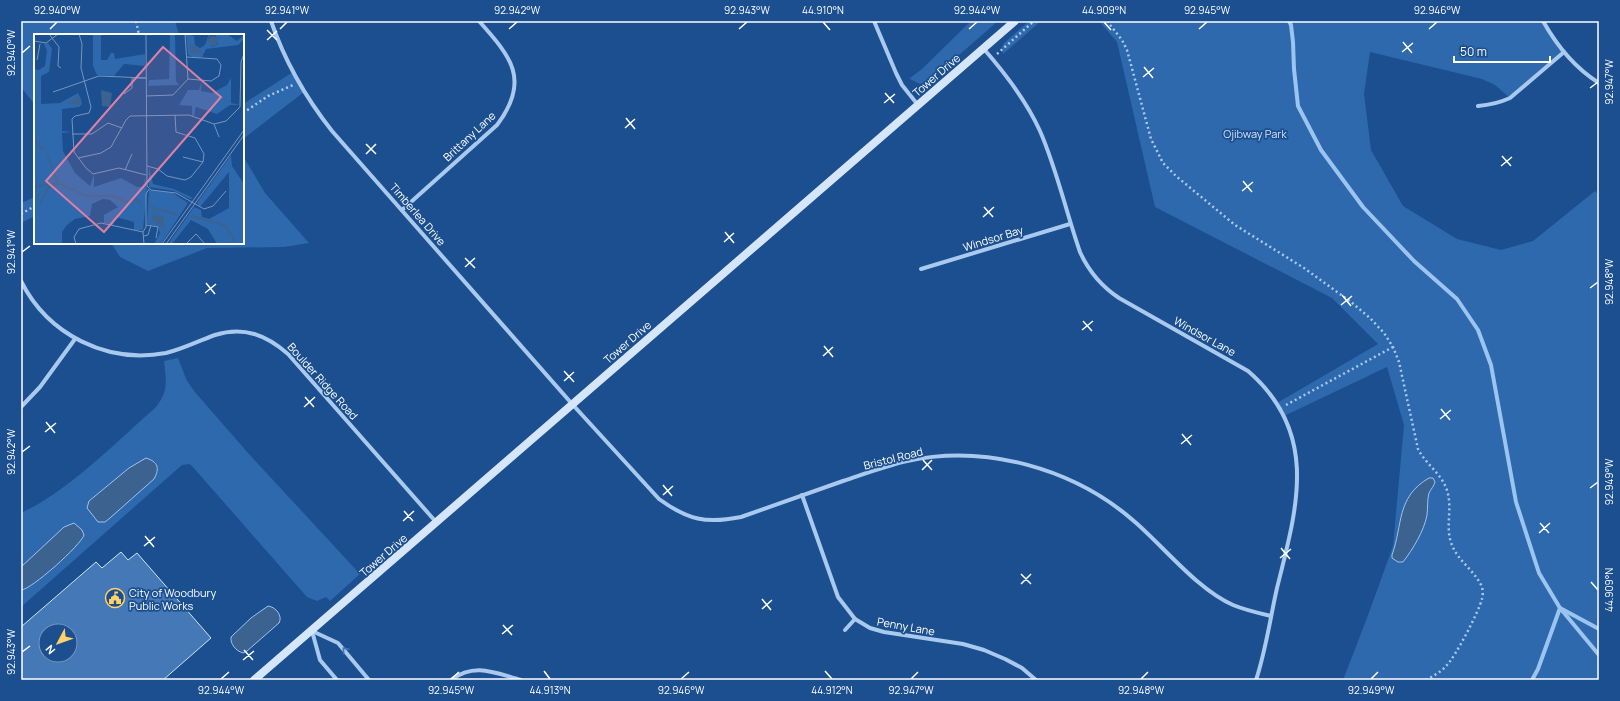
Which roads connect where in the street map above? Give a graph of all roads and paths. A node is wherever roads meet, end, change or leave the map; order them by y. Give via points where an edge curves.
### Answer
1 (136, 21) edge
2 (271, 21) edge
3 (479, 21) edge
4 (874, 21) edge
5 (1015, 21) edge
6 (1034, 21) edge
7 (1107, 21) edge
8 (1543, 21) edge
9 (139, 34) edge
10 (1004, 47) dead end
11 (983, 48) junction
12 (1564, 52) junction
13 (298, 83) junction
14 (1599, 83) edge
15 (918, 105) junction
16 (1478, 106) dead end
17 (244, 112) edge
18 (34, 207) edge
19 (402, 210) junction
20 (21, 214) edge
21 (1070, 224) junction
22 (921, 269) dead end
23 (21, 281) edge
24 (75, 339) junction
25 (1393, 347) junction
26 (573, 405) junction
27 (21, 406) edge
28 (1280, 409) junction
29 (802, 495) junction
30 (436, 522) junction
31 (1271, 616) junction
32 (855, 619) junction
33 (845, 630) dead end
34 (312, 631) junction
35 (254, 680) edge
36 (337, 680) edge
37 (369, 680) edge
38 (451, 680) edge
39 (521, 680) edge
40 (1036, 680) edge
41 (1256, 680) edge
42 (1426, 680) edge

1 - 9 path
2 - 13 street, Timberlea Drive
3 - 19 street, Brittany Lane via 503,48 510,61 514,86 512,100 497,125
4 - 15 street via 902,85
5 - 11 street, Tower Drive
6 - 10 path
7 - 25 path via 1127,50 1150,139 1164,163 1235,225 1304,268 1351,302 1384,333
8 - 12 street
11 - 15 street, Tower Drive
11 - 21 street, Windsor Lane via 1018,91 1040,130
12 - 14 street
12 - 16 street via 1510,98 1491,105
13 - 17 path via 268,96
13 - 19 street, Timberlea Drive via 332,132
15 - 26 street, Tower Drive
18 - 20 path
19 - 26 street, Timberlea Drive
21 - 22 street, Windsor Bay
21 - 28 street, Windsor Lane via 1086,265 1108,290 1248,371 1260,382
23 - 24 street, Boulder Ridge Road via 40,311 55,326
24 - 27 street via 40,387
24 - 30 street, Boulder Ridge Road via 111,352 147,355 181,349 215,335 233,331 262,336 288,354
25 - 28 path
25 - 42 path via 1403,378 1418,449 1438,474 1448,493 1449,533 1452,545 1458,557 1478,580 1483,597 1453,656 1446,666
26 - 29 street, Bristol Road via 659,499 687,516 705,520 741,517
26 - 30 street, Tower Drive
28 - 31 street, Windsor Lane via 1293,439 1297,482 1296,507
29 - 31 street, Bristol Road via 907,461 942,456 998,458 1025,464 1068,479 1100,496 1134,521 1217,596 1233,605
29 - 32 street, Penny Lane via 838,597
30 - 34 street, Tower Drive
31 - 41 street, Windsor Lane
32 - 33 street
32 - 40 street, Penny Lane via 870,628 884,632 963,644 984,650 1022,668
34 - 35 street, Tower Drive
34 - 36 street via 320,660
37 -> 34 street via 338,643
38 - 39 street via 470,670 482,670

